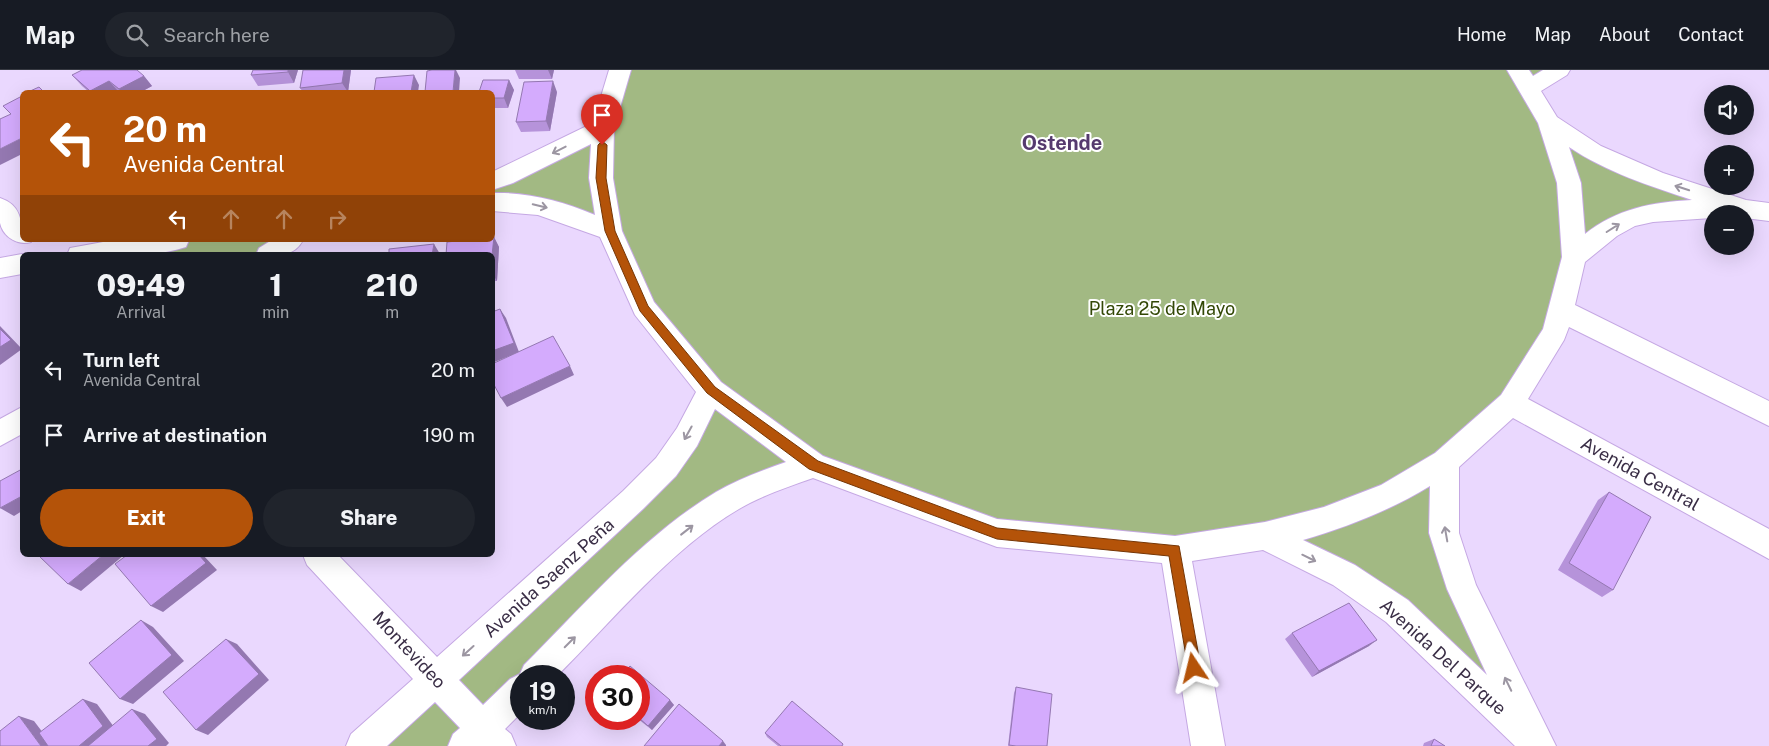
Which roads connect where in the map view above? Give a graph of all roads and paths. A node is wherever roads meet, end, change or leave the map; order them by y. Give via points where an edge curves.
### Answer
1 (620, 70) edge
2 (1559, 70) edge
3 (1524, 79) edge
4 (1549, 123) junction
5 (603, 128) junction
6 (495, 180) edge
7 (495, 202) edge
8 (1733, 205) edge
9 (0, 207) edge
10 (1704, 210) edge
11 (1754, 210) edge
12 (1769, 212) edge
13 (610, 231) junction
14 (20, 232) edge
15 (28, 242) edge
16 (164, 242) edge
17 (288, 242) edge
18 (36, 252) edge
19 (99, 252) edge
20 (273, 252) edge
21 (1574, 257) junction
22 (20, 264) edge
23 (0, 268) edge
24 (1560, 310) junction
25 (711, 390) junction
26 (1510, 404) junction
27 (1769, 414) edge
28 (20, 420) edge
29 (0, 434) edge
30 (1445, 462) junction
31 (813, 465) junction
32 (1265, 536) junction
33 (1769, 545) edge
34 (1175, 550) junction
35 (320, 557) edge
36 (546, 665) edge
37 (437, 679) junction
38 (510, 704) edge
39 (482, 740) edge
40 (1538, 745) edge
41 (363, 746) edge
42 (1208, 746) edge

1 - 5 street
2 - 3 street
3 - 4 street
8 -> 4 street via 1655,179 1593,152
4 - 21 street via 1569,183
5 -> 6 street
5 - 13 street via 601,178
7 -> 13 street via 515,200 570,214
9 - 14 street
21 -> 10 street via 1614,226 1637,216 1672,210
11 - 12 street
13 - 25 street via 644,308
15 - 18 street
16 - 19 street
17 - 20 street
21 - 24 street
22 - 23 street
24 - 26 street via 1555,332
24 - 27 street
25 - 31 street
25 -> 37 street, Avenida Saenz Peña via 687,437 666,467
26 - 30 street
26 - 33 street, Avenida Central
28 - 29 street
30 - 32 street via 1391,494 1326,520
40 -> 30 street, Avenida Del Parque via 1462,589 1444,533
31 - 34 street via 997,534
36 -> 31 street via 669,544 717,507 760,483
32 - 34 street
32 -> 40 street, Avenida Del Parque via 1344,575 1397,611
34 - 42 street
35 - 37 street, Montevideo
37 - 39 street, Montevideo
37 - 41 street, Avenida Saenz Peña
38 - 39 street

